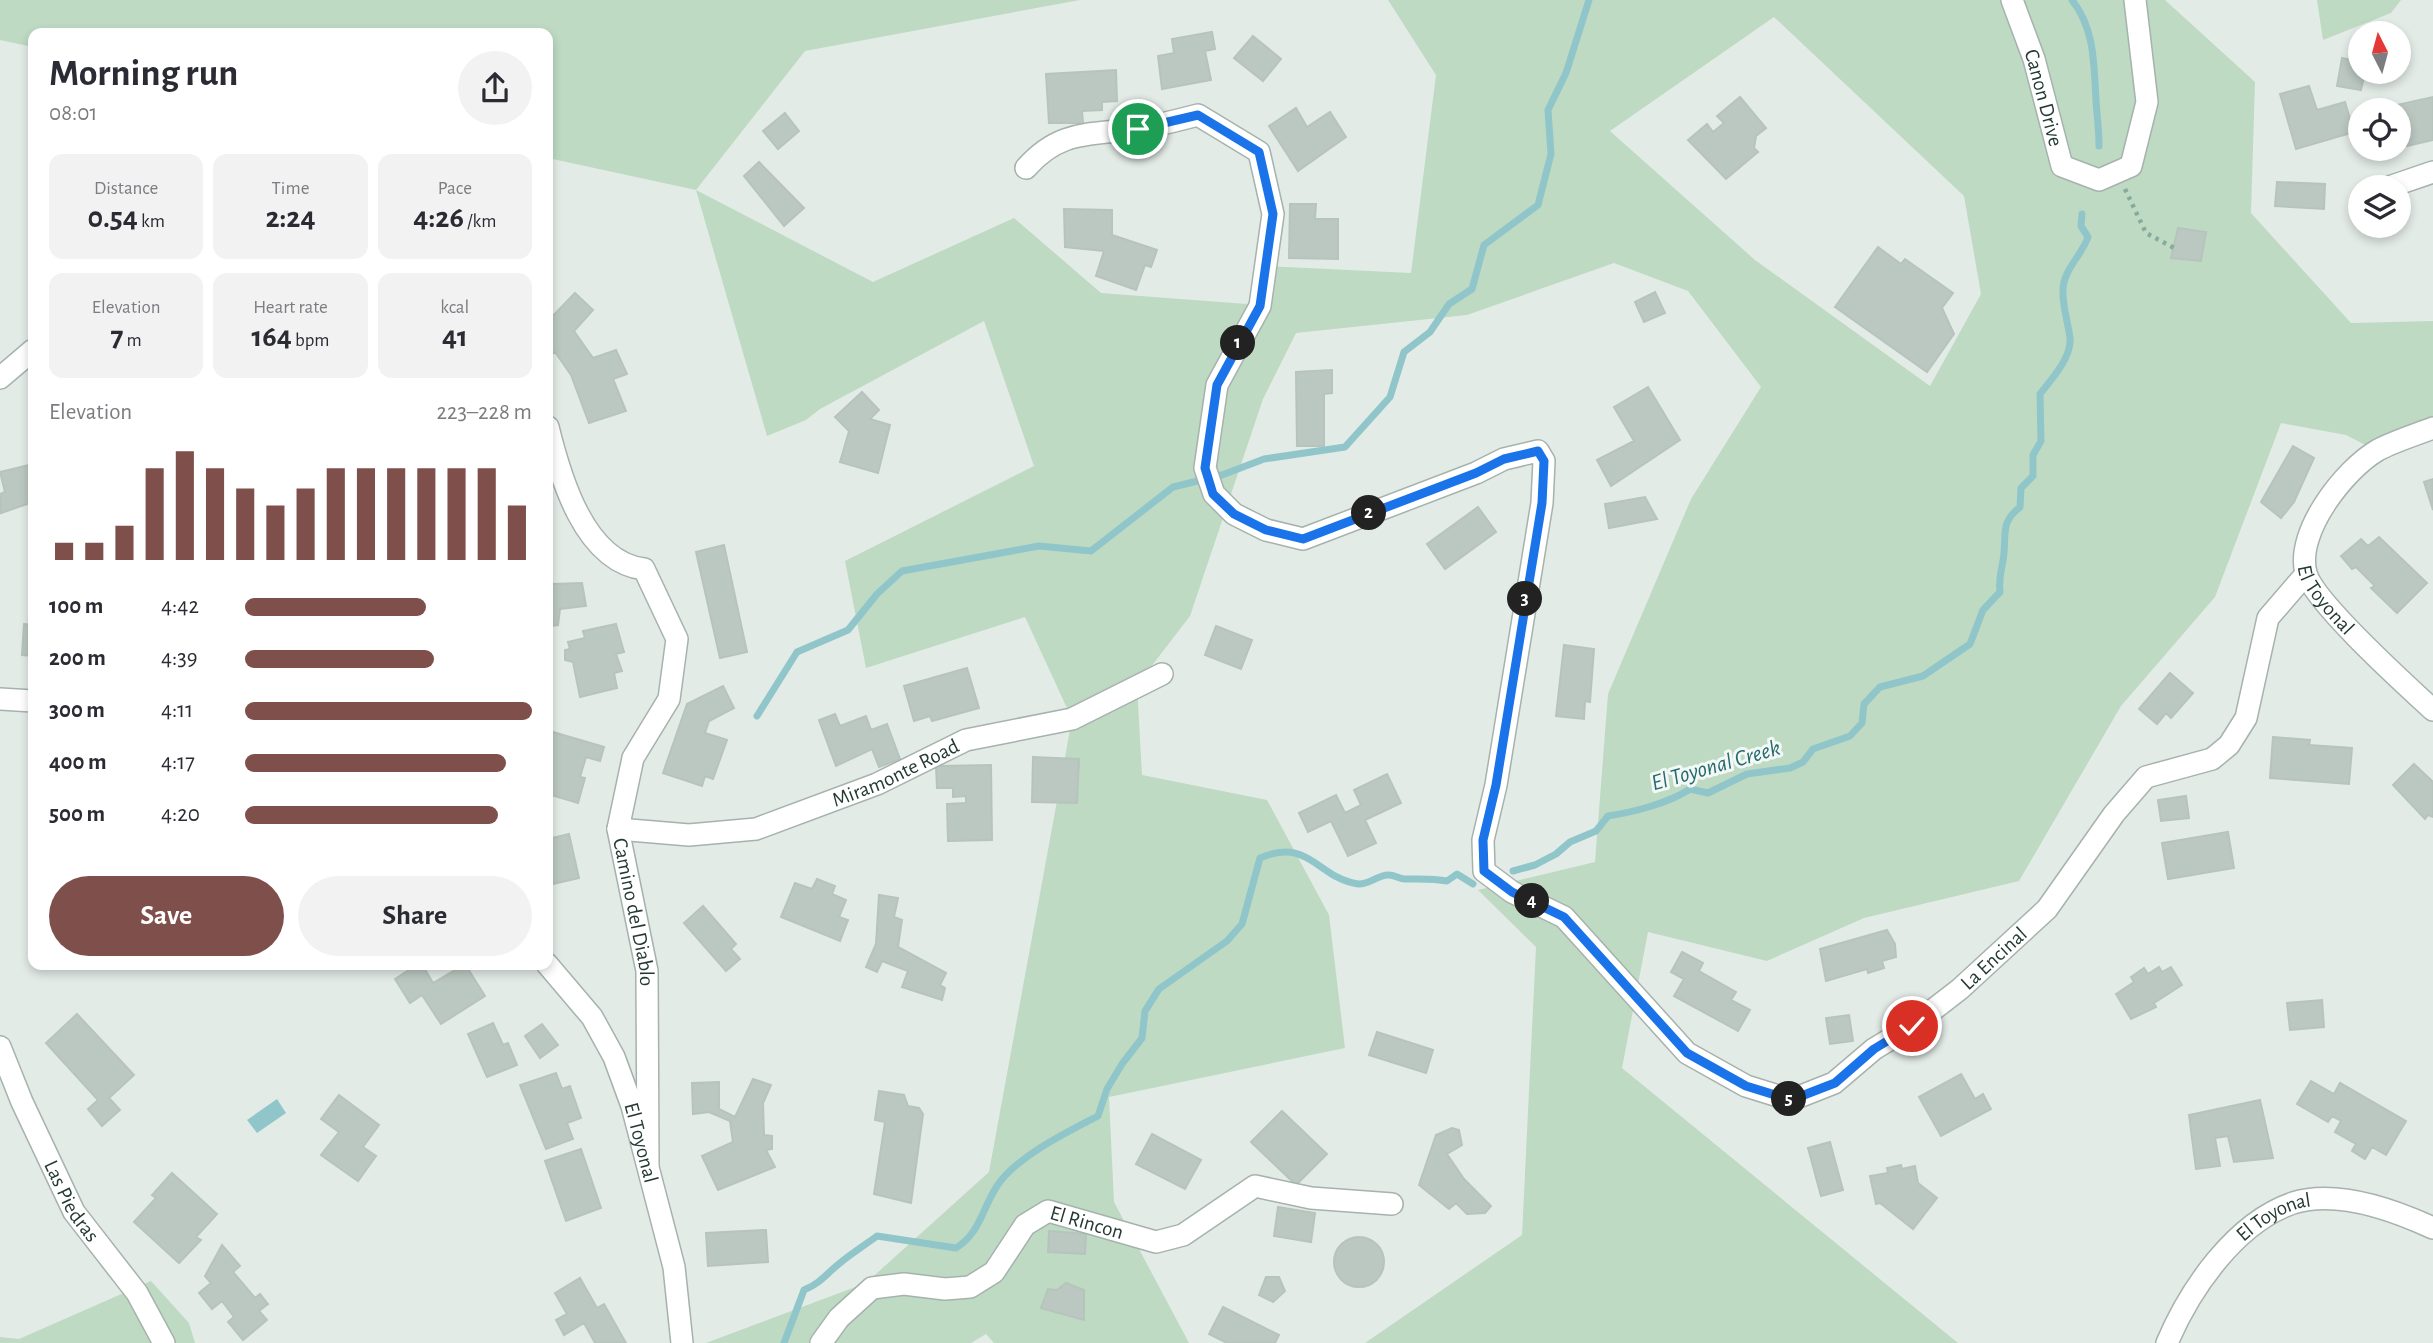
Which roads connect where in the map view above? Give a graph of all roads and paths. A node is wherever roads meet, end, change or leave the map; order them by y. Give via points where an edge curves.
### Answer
1 (2011, 0) edge
2 (2134, 0) edge
3 (1026, 168) dead end
4 (2118, 172) junction
5 (2433, 173) edge
6 (2411, 180) edge
7 (2174, 248) dead end
8 (28, 355) edge
9 (0, 378) edge
10 (2433, 429) edge
11 (553, 448) edge
12 (2306, 574) junction
13 (1163, 674) dead end
14 (0, 699) edge
15 (28, 701) edge
16 (2433, 710) edge
17 (618, 829) junction
18 (552, 970) edge
19 (0, 1047) edge
20 (648, 1165) junction
21 (1392, 1204) dead end
22 (2433, 1228) edge
23 (164, 1343) edge
24 (682, 1343) edge
25 (821, 1343) edge
26 (2167, 1343) edge

1 - 4 street, Canon Drive via 2034,59 2062,166 2099,180
2 - 4 street via 2147,102 2131,166
3 - 12 street, La Encinal via 1040,152 1077,134 1138,129 1198,115 1259,152 1273,214 1260,306 1217,385 1205,468 1213,494 1234,514 1266,530 1303,539 1504,459 1538,451 1544,461 1542,503 1483,840 1484,871 1512,892 1564,917 1687,1053 1746,1086 1791,1100 1835,1083 1874,1049 1960,989 2047,909 2146,777 2212,758 2229,745 2246,718 2268,618
4 - 7 path via 2146,233
5 - 6 street
8 - 9 street
10 - 12 street, El Toyonal via 2377,451 2348,474 2323,506 2309,538
11 - 17 street, Camino del Diablo via 560,478 582,522 616,558 629,567 644,569 677,639 669,699 633,758
12 - 16 street, El Toyonal via 2367,647
13 - 17 street, Miramonte Road via 1072,719 966,740 877,784 755,829 689,835
14 - 15 street
17 - 20 street, Camino del Diablo via 647,971
18 - 20 street, El Toyonal via 592,1017 614,1057
19 - 23 street, Las Piedras via 74,1212 137,1293
20 - 24 street, El Toyonal via 674,1267
21 - 25 street, El Rincon via 1311,1198 1255,1186 1183,1235 1156,1242 1048,1211 1024,1225 994,1272 970,1287 904,1284 872,1288 839,1318
22 - 26 street, El Toyonal via 2340,1200 2293,1203 2247,1230 2218,1261

